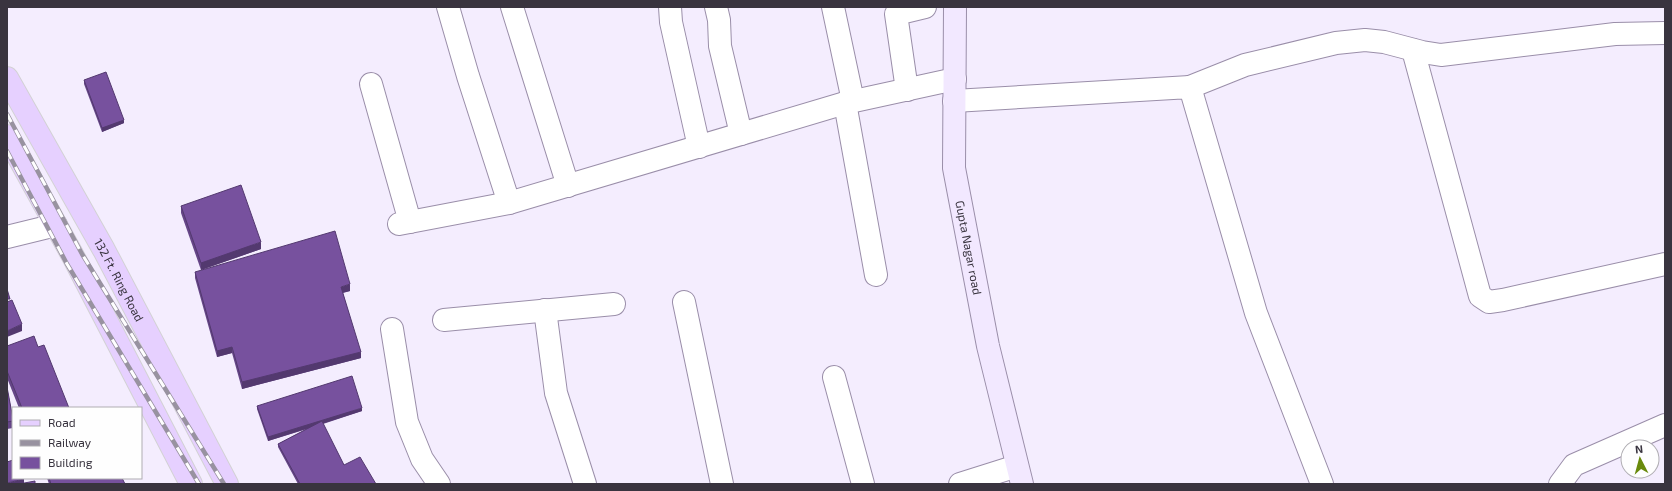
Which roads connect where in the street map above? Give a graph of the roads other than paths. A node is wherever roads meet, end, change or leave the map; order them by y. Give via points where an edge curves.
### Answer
1 (448, 7) edge
2 (512, 7) edge
3 (670, 7) edge
4 (716, 7) edge
5 (833, 7) edge
6 (925, 7) edge
7 (955, 7) edge
8 (903, 9) edge
9 (1665, 33) edge
10 (1413, 50) junction
11 (7, 78) edge
12 (955, 79) junction
13 (371, 84) dead end
14 (1190, 87) junction
15 (907, 90) junction
16 (954, 101) junction
17 (849, 102) junction
18 (741, 134) junction
19 (7, 136) edge
20 (699, 147) junction
21 (568, 186) junction
22 (509, 203) junction
23 (56, 225) junction
24 (7, 237) edge
25 (1665, 264) edge
26 (876, 275) dead end
27 (684, 302) dead end
28 (614, 304) dead end
29 (545, 310) junction
30 (444, 320) dead end
31 (392, 330) dead end
32 (834, 377) dead end
33 (1665, 425) edge
34 (1020, 475) edge
35 (191, 484) edge
36 (227, 484) edge
37 (439, 484) edge
38 (585, 484) edge
39 (722, 484) edge
40 (863, 484) edge
41 (960, 484) edge
42 (1322, 484) edge
43 (1560, 484) edge

1 - 22 street
2 - 21 street
3 - 20 street via 671,22
4 - 18 street via 720,46
5 - 17 street
6 - 8 street
7 - 12 street, Gupta Nagar road
8 - 15 street via 896,14
9 - 10 street via 1615,34 1441,55
10 - 14 street via 1365,40 1336,43 1245,65
10 - 25 street via 1480,296 1488,302 1503,300
11 - 36 main road, 132 Ft. Ring Road via 104,250
12 - 15 street
12 - 16 street, Gupta Nagar road
13 - 22 street via 404,223
14 - 16 street
14 - 42 street via 1256,313
15 - 17 street
16 - 34 street, Gupta Nagar road via 954,168 988,346
17 - 18 street
17 - 26 street
18 - 20 street
19 - 23 main road
20 - 21 street
21 - 22 street
23 - 24 street
23 - 35 main road
27 - 39 street
28 - 29 street
29 - 30 street
29 - 38 street via 556,393
31 - 37 street via 407,422 422,459
32 - 40 street
33 - 43 street via 1574,465
34 - 41 street

